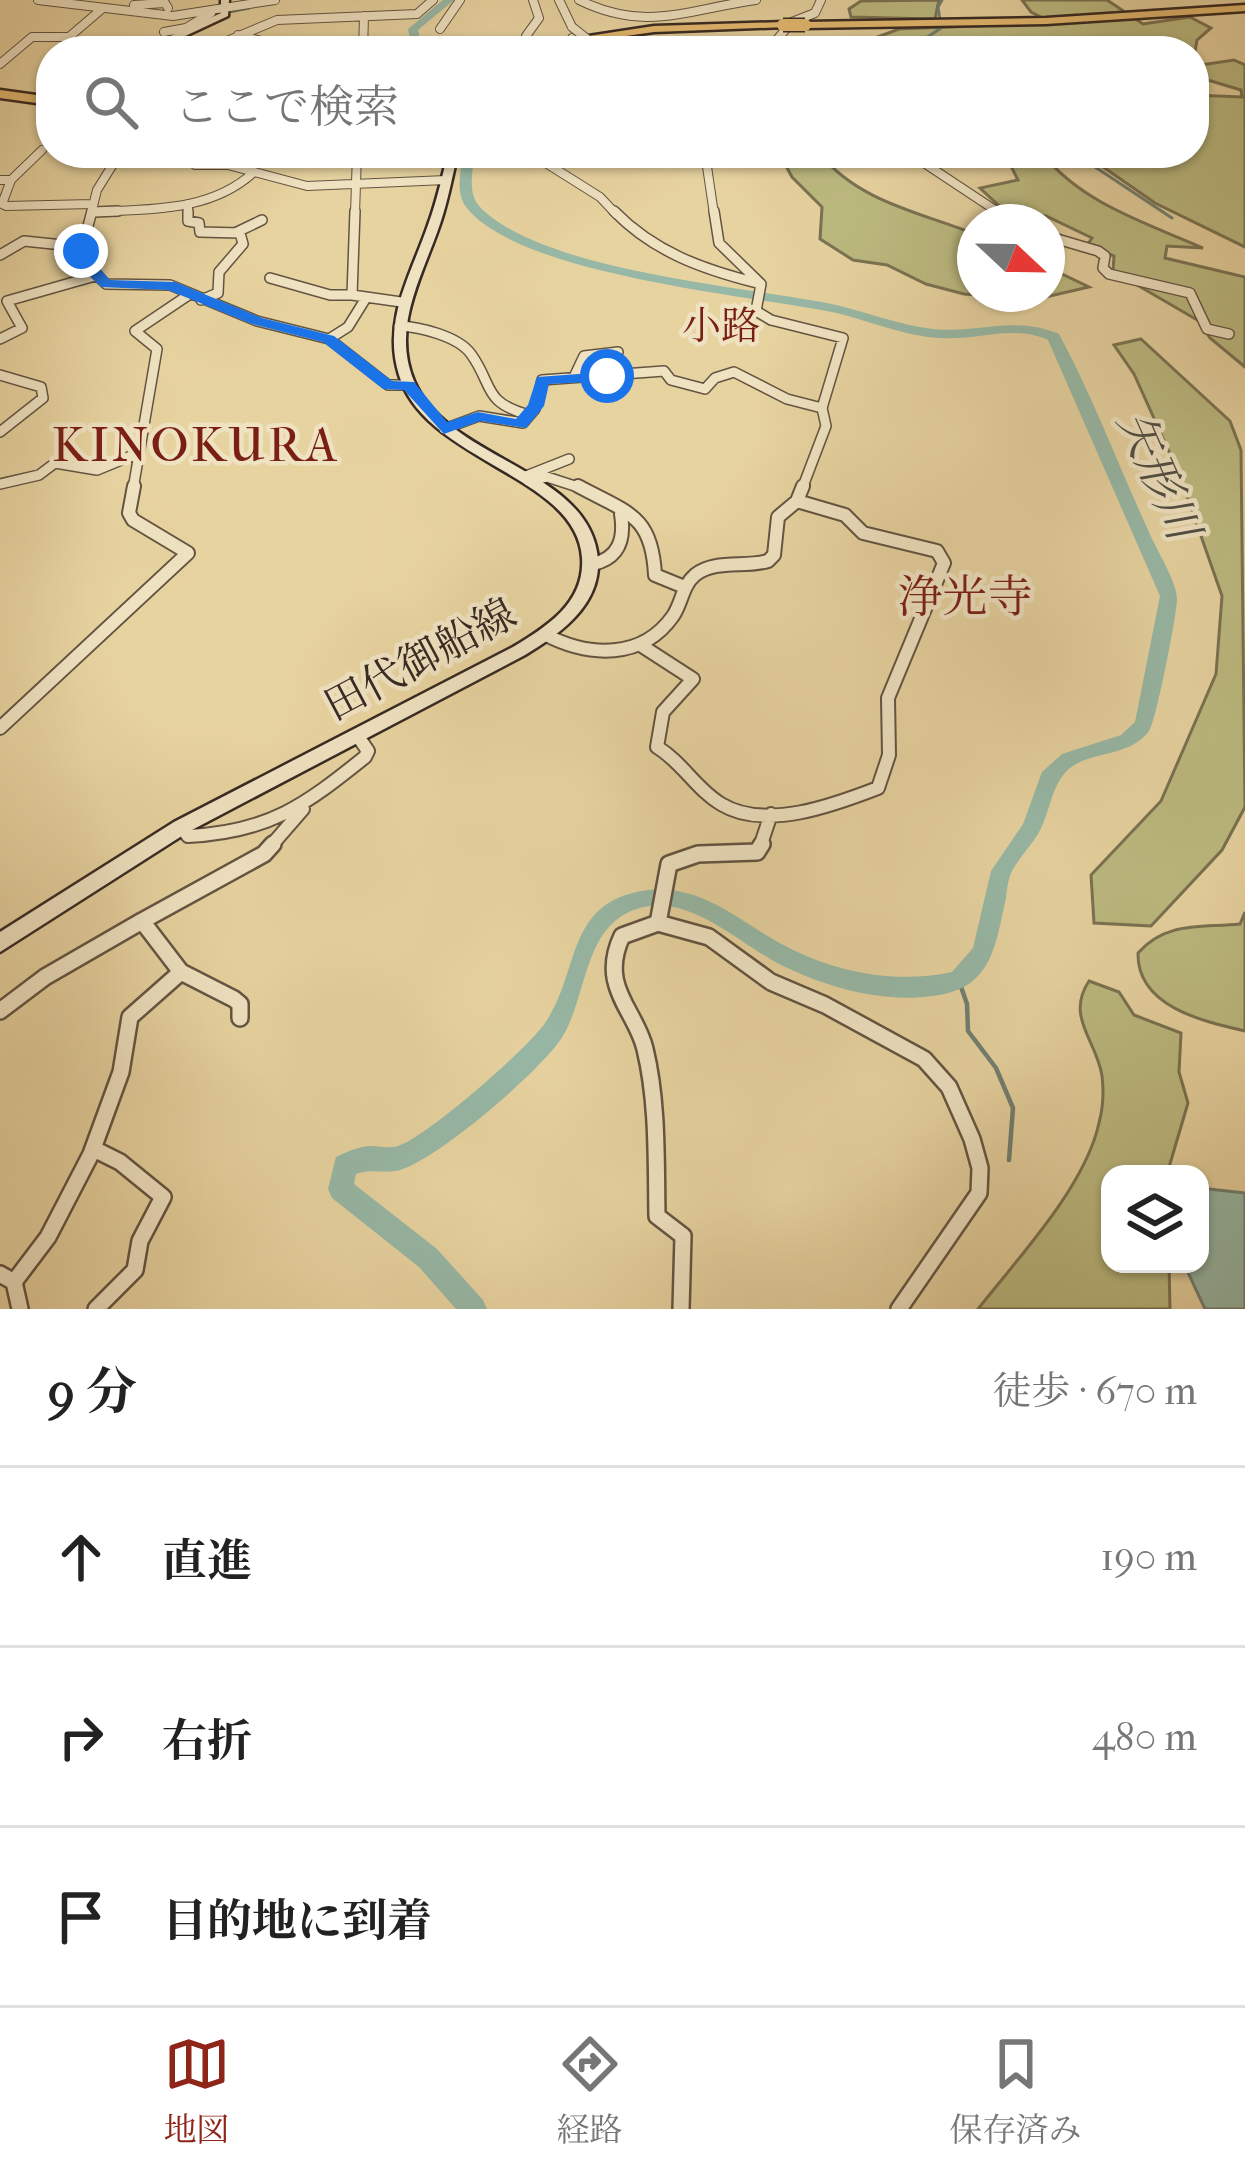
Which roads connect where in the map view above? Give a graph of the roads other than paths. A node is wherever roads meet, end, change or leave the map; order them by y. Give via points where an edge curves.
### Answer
1 (38, 0) edge
2 (201, 0) edge
3 (275, 0) edge
4 (312, 0) edge
5 (433, 0) edge
6 (460, 0) edge
7 (532, 0) edge
8 (559, 0) edge
9 (579, 0) edge
10 (756, 0) edge
11 (819, 1) edge
12 (166, 4) edge
13 (225, 4) edge
14 (102, 5) edge
15 (1245, 8) edge
16 (212, 12) junction
17 (176, 16) junction
18 (364, 16) junction
19 (310, 18) junction
20 (783, 25) junction
21 (440, 28) dead end
22 (164, 32) dead end
23 (572, 33) junction
24 (238, 35) joint
25 (70, 36) edge
26 (180, 36) edge
27 (242, 36) edge
28 (363, 36) edge
29 (526, 36) edge
30 (563, 36) edge
31 (577, 36) edge
32 (775, 36) edge
33 (778, 36) edge
34 (36, 37) edge
35 (0, 64) edge
36 (0, 97) edge
37 (36, 101) edge
38 (36, 155) edge
39 (110, 168) edge
40 (211, 168) edge
41 (357, 168) edge
42 (449, 168) edge
43 (556, 168) edge
44 (707, 168) edge
45 (932, 168) edge
46 (254, 172) junction
47 (5, 180) edge
48 (446, 180) junction
49 (357, 184) junction
50 (2, 204) edge
51 (188, 204) junction
52 (986, 204) edge
53 (93, 208) junction
54 (262, 220) dead end
55 (236, 233) junction
56 (1065, 241) edge
57 (82, 247) junction
58 (0, 255) edge
59 (95, 276) junction
60 (270, 278) dead end
61 (760, 285) junction
62 (352, 296) junction
63 (196, 297) junction
64 (366, 298) junction
65 (400, 302) junction
66 (3, 304) edge
67 (13, 319) junction
68 (0, 325) edge
69 (399, 326) junction
70 (1229, 334) dead end
71 (0, 339) edge
72 (328, 339) junction
73 (618, 352) dead end
74 (0, 375) edge
75 (575, 375) junction
76 (409, 385) junction
77 (822, 408) junction
78 (530, 415) junction
79 (444, 429) junction
80 (0, 432) edge
81 (136, 454) junction
82 (569, 459) dead end
83 (526, 479) junction
84 (0, 484) edge
85 (797, 501) junction
86 (621, 514) junction
87 (592, 564) junction
88 (682, 586) junction
89 (546, 635) junction
90 (642, 646) junction
91 (0, 728) edge
92 (357, 735) junction
93 (303, 809) junction
94 (771, 814) junction
95 (181, 827) junction
96 (660, 915) junction
97 (142, 921) junction
98 (0, 943) edge
99 (181, 973) junction
100 (0, 1011) edge
101 (240, 1018) dead end
102 (94, 1149) junction
103 (7, 1278) edge
104 (20, 1309) edge
105 (96, 1309) edge
106 (681, 1309) edge
107 (899, 1309) edge

1 - 14 street
2 - 13 street
3 - 13 street
4 - 19 street
5 - 18 street via 420,13
6 - 21 street
7 - 29 street via 538,18
8 - 23 street
9 - 10 street via 654,22
11 - 20 street
11 - 33 street via 815,14
12 - 14 street
12 - 17 street
13 - 16 street
13 - 26 main road via 218,19
14 - 17 street
14 - 25 street
15 - 20 highway, bridge
16 - 17 street
16 - 22 street
18 - 19 street
18 - 28 street
19 - 24 street
20 - 23 highway
20 - 32 street
23 - 30 highway
23 - 31 street
24 - 27 street
34 - 35 street
36 - 37 highway
38 - 47 street
39 - 53 street
40 - 46 street
41 - 49 street
42 - 48 main road
43 - 61 street via 640,238
44 - 61 street via 719,243
45 - 52 street
46 - 49 street via 307,186
46 - 51 street via 237,188
47 - 50 street
48 - 49 street
48 - 65 main road
49 - 62 street
50 - 53 street
51 - 53 street
51 - 55 street via 188,220 200,232
53 - 57 street
54 - 55 street
55 - 63 street via 243,245 219,272 218,293
56 - 70 street via 1105,256 1109,274 1190,293 1207,329
57 - 58 street via 24,242
57 - 59 street
59 - 63 street via 111,286 160,284
59 - 66 street
60 - 62 street
61 - 77 street via 759,315 843,338
62 - 64 street
63 - 72 street
63 - 81 street via 136,326 157,349
64 - 65 street
64 - 72 street via 348,327
65 - 69 main road
66 - 67 street
67 - 68 street
67 - 71 street via 22,328
69 - 76 main road
69 - 78 street via 421,327 470,350 487,393
72 - 76 street via 388,385
73 - 75 street via 584,356
74 - 80 street via 41,387 43,398
75 - 77 street via 664,371 705,389 726,372
75 - 78 street via 542,380
76 - 79 main road
77 - 85 street via 826,426
78 - 79 street via 517,425 478,416
79 - 83 main road
81 - 84 street via 97,470 55,463 38,476
81 - 91 street via 131,520 188,553
82 - 83 street
83 - 86 street via 580,487
83 - 87 main road via 581,523
85 - 88 street via 778,517 768,562 715,566
85 - 94 street via 845,515 863,532 937,550 944,563 888,698 892,747 884,780 826,807
86 - 87 street via 617,553
86 - 88 street via 650,533 655,575
87 - 89 main road, 田代御船線 via 584,595
88 - 90 street via 673,615
89 - 90 street via 610,652
89 - 92 main road, 田代御船線
90 - 94 street via 693,679 663,712 657,747 727,808
92 - 93 street via 365,757
92 - 95 main road, 田代御船線
93 - 95 street via 243,831 188,836
93 - 97 street via 264,854
94 - 96 street via 757,852 690,852 669,863
95 - 98 main road, 田代御船線
96 - 106 street via 622,936 616,963 619,1001 645,1045 657,1216 683,1236
96 - 107 street via 924,1059 960,1103 980,1168 979,1193
97 - 99 street
97 - 100 street
99 - 101 street via 234,999
99 - 102 street via 130,1017 128,1049
102 - 103 street via 38,1252
102 - 105 street via 163,1197 135,1270
103 - 104 street

